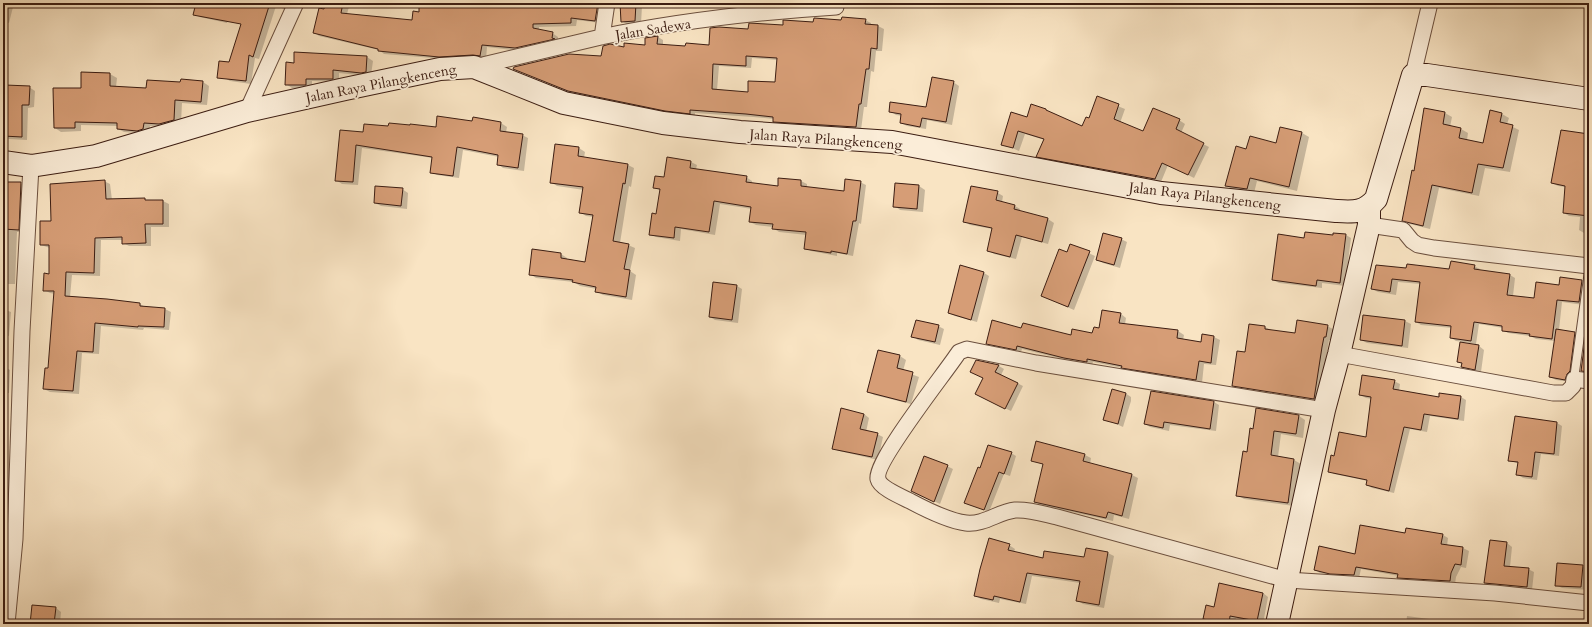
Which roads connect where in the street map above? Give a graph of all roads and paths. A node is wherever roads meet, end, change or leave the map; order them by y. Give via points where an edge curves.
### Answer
1 (296, 3) edge
2 (607, 3) edge
3 (1430, 3) edge
4 (836, 7) dead end
5 (602, 37) junction
6 (474, 67) junction
7 (1413, 75) junction
8 (1589, 99) edge
9 (247, 111) junction
10 (3, 162) edge
11 (31, 166) junction
12 (1369, 216) junction
13 (1589, 266) edge
14 (1589, 271) edge
15 (1339, 354) junction
16 (1582, 380) edge
17 (1324, 410) junction
18 (1287, 580) junction
19 (1589, 603) edge
20 (7, 624) edge
21 (1277, 624) edge

1 - 9 street
2 - 5 street
3 - 7 street
4 - 5 street, Jalan Sadewa via 684,23
5 - 6 street, Jalan Sadewa
6 - 9 main road, Jalan Raya Pilangkenceng via 440,69
6 - 12 main road, Jalan Raya Pilangkenceng via 564,103 663,124 892,142 1161,193 1356,212
7 - 8 main road
7 - 12 main road
9 - 11 main road, Jalan Raya Pilangkenceng via 96,156
10 - 11 main road, Jalan Raya Pilangkenceng
11 - 20 street via 15,539
12 - 13 street via 1403,230 1418,245
12 - 15 main road
14 - 16 lane
15 - 16 street via 1553,393 1566,393
15 - 17 main road
17 - 18 main road
17 - 18 street via 1036,363 967,349 959,352 902,431 879,472 881,484 889,490 932,512 966,523 981,522 1016,510 1031,511
18 - 19 street via 1495,593
18 - 21 main road

